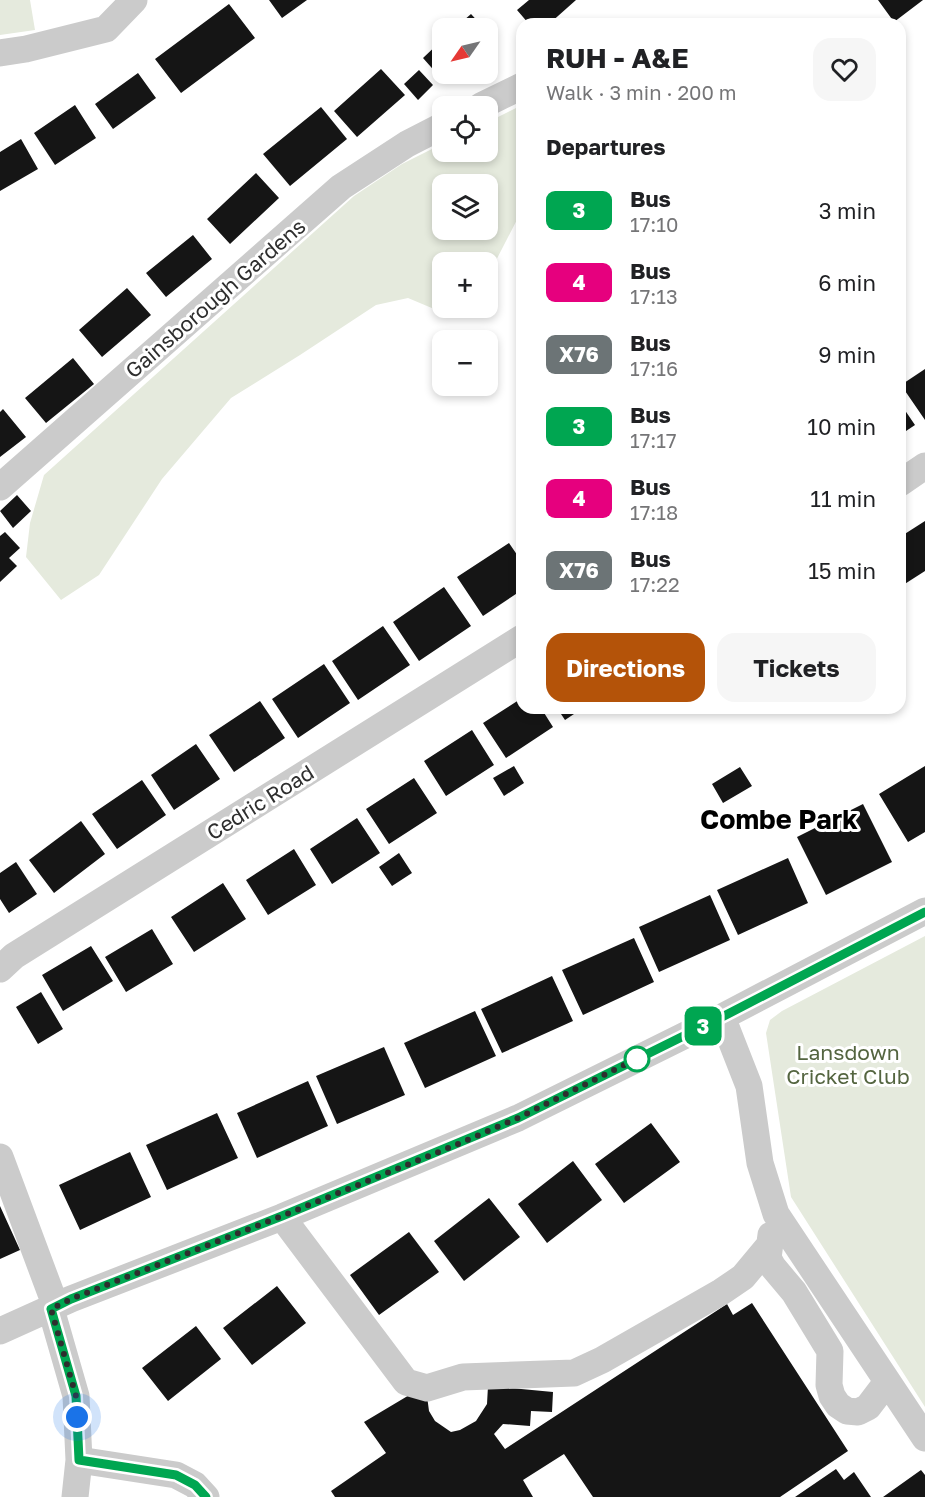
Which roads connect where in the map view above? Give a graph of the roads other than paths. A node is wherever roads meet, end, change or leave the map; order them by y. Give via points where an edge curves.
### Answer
1 (134, 0) edge
2 (0, 53) edge
3 (516, 89) edge
4 (498, 98) edge
5 (432, 131) edge
6 (925, 466) edge
7 (906, 479) edge
8 (0, 487) edge
9 (516, 642) edge
10 (925, 912) edge
11 (0, 969) edge
12 (722, 1017) junction
13 (0, 1157) edge
14 (777, 1214) junction
15 (282, 1216) junction
16 (768, 1247) junction
17 (54, 1308) junction
18 (0, 1331) edge
19 (887, 1382) junction
20 (925, 1438) edge
21 (79, 1460) junction
22 (151, 1472) junction
23 (75, 1497) edge
24 (173, 1497) edge
25 (206, 1497) edge

1 - 2 street via 106,29
3 - 4 street
5 - 8 street, Gainsborough Gardens via 341,187
6 - 7 street
9 - 11 street, Cedric Road via 24,950
10 - 12 street
12 - 14 street via 749,1086 760,1163
12 - 15 street via 518,1118
13 - 17 street
14 - 16 street
14 - 19 street
15 - 16 street via 406,1382 427,1388 463,1377 574,1373 721,1292 743,1277
15 - 17 street
16 - 19 street via 772,1267 794,1292 830,1351 829,1385 838,1405 858,1412 868,1407
17 - 18 street
17 - 21 street via 76,1396
19 - 20 street
21 - 22 street
21 - 23 street
22 - 24 street
22 - 25 street via 176,1475 195,1485

